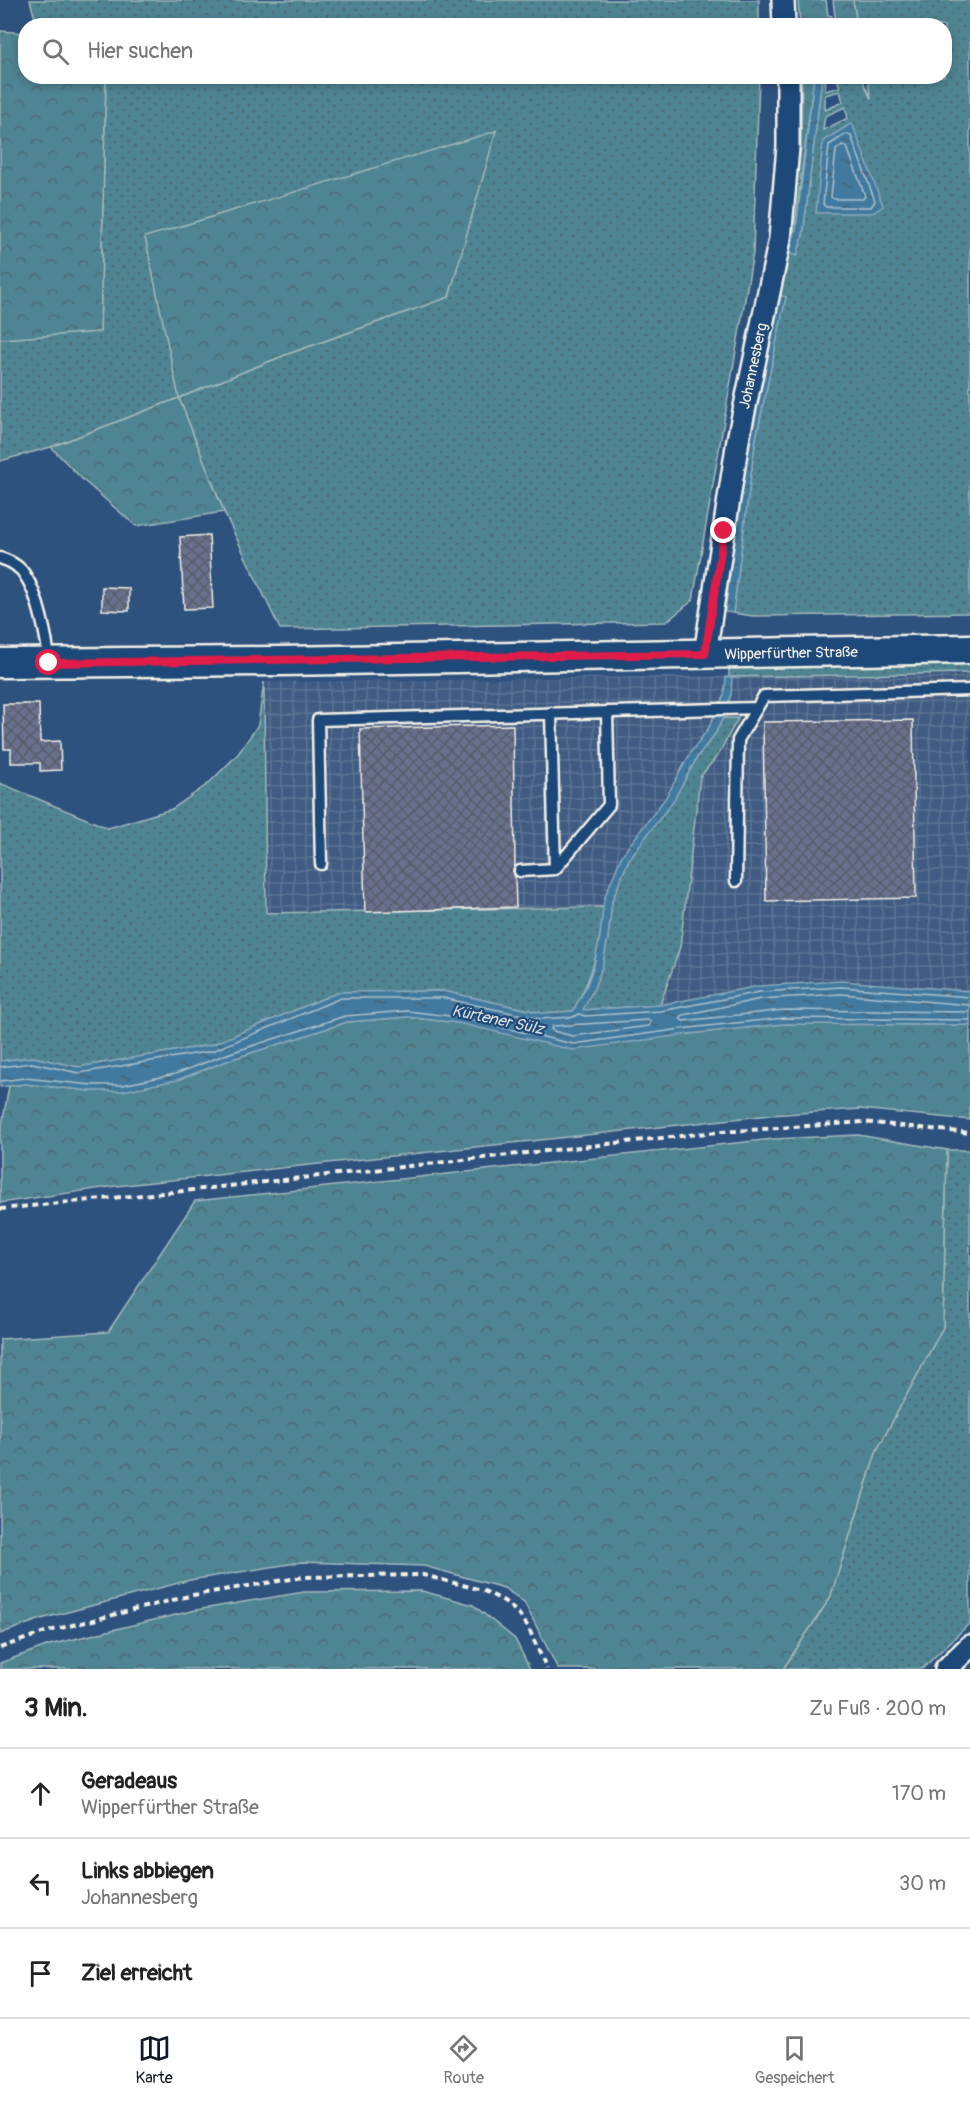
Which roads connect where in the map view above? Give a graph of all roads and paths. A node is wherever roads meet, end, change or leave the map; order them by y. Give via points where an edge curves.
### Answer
1 (783, 0) edge
2 (784, 18) edge
3 (788, 84) edge
4 (0, 558) edge
5 (970, 649) edge
6 (705, 654) junction
7 (0, 663) edge
8 (49, 663) junction
9 (970, 690) edge
10 (757, 708) junction
11 (607, 712) junction
12 (551, 713) junction
13 (321, 864) dead end
14 (555, 869) junction
15 (520, 871) dead end
16 (736, 881) dead end
17 (970, 1133) edge
18 (0, 1209) edge
19 (970, 1646) edge
20 (0, 1648) edge
21 (547, 1669) edge
22 (946, 1669) edge

1 - 2 street
3 - 6 street, Johannesberg via 788,147 780,239 738,440
4 - 8 lane via 26,575 48,642
5 - 6 main road, Wipperfürther Straße
6 - 8 main road, Wipperfürther Straße
7 - 8 main road, Wipperfürther Straße
9 - 10 lane via 764,696
10 - 11 lane
10 - 16 lane via 738,740
11 - 12 lane
11 - 14 lane via 609,805
12 - 13 lane via 318,720
12 - 14 lane
14 - 15 lane
17 - 18 path via 862,1122 707,1133
19 - 22 street
20 - 21 path via 45,1632 204,1593 303,1576 423,1575 482,1590 504,1601 528,1628

